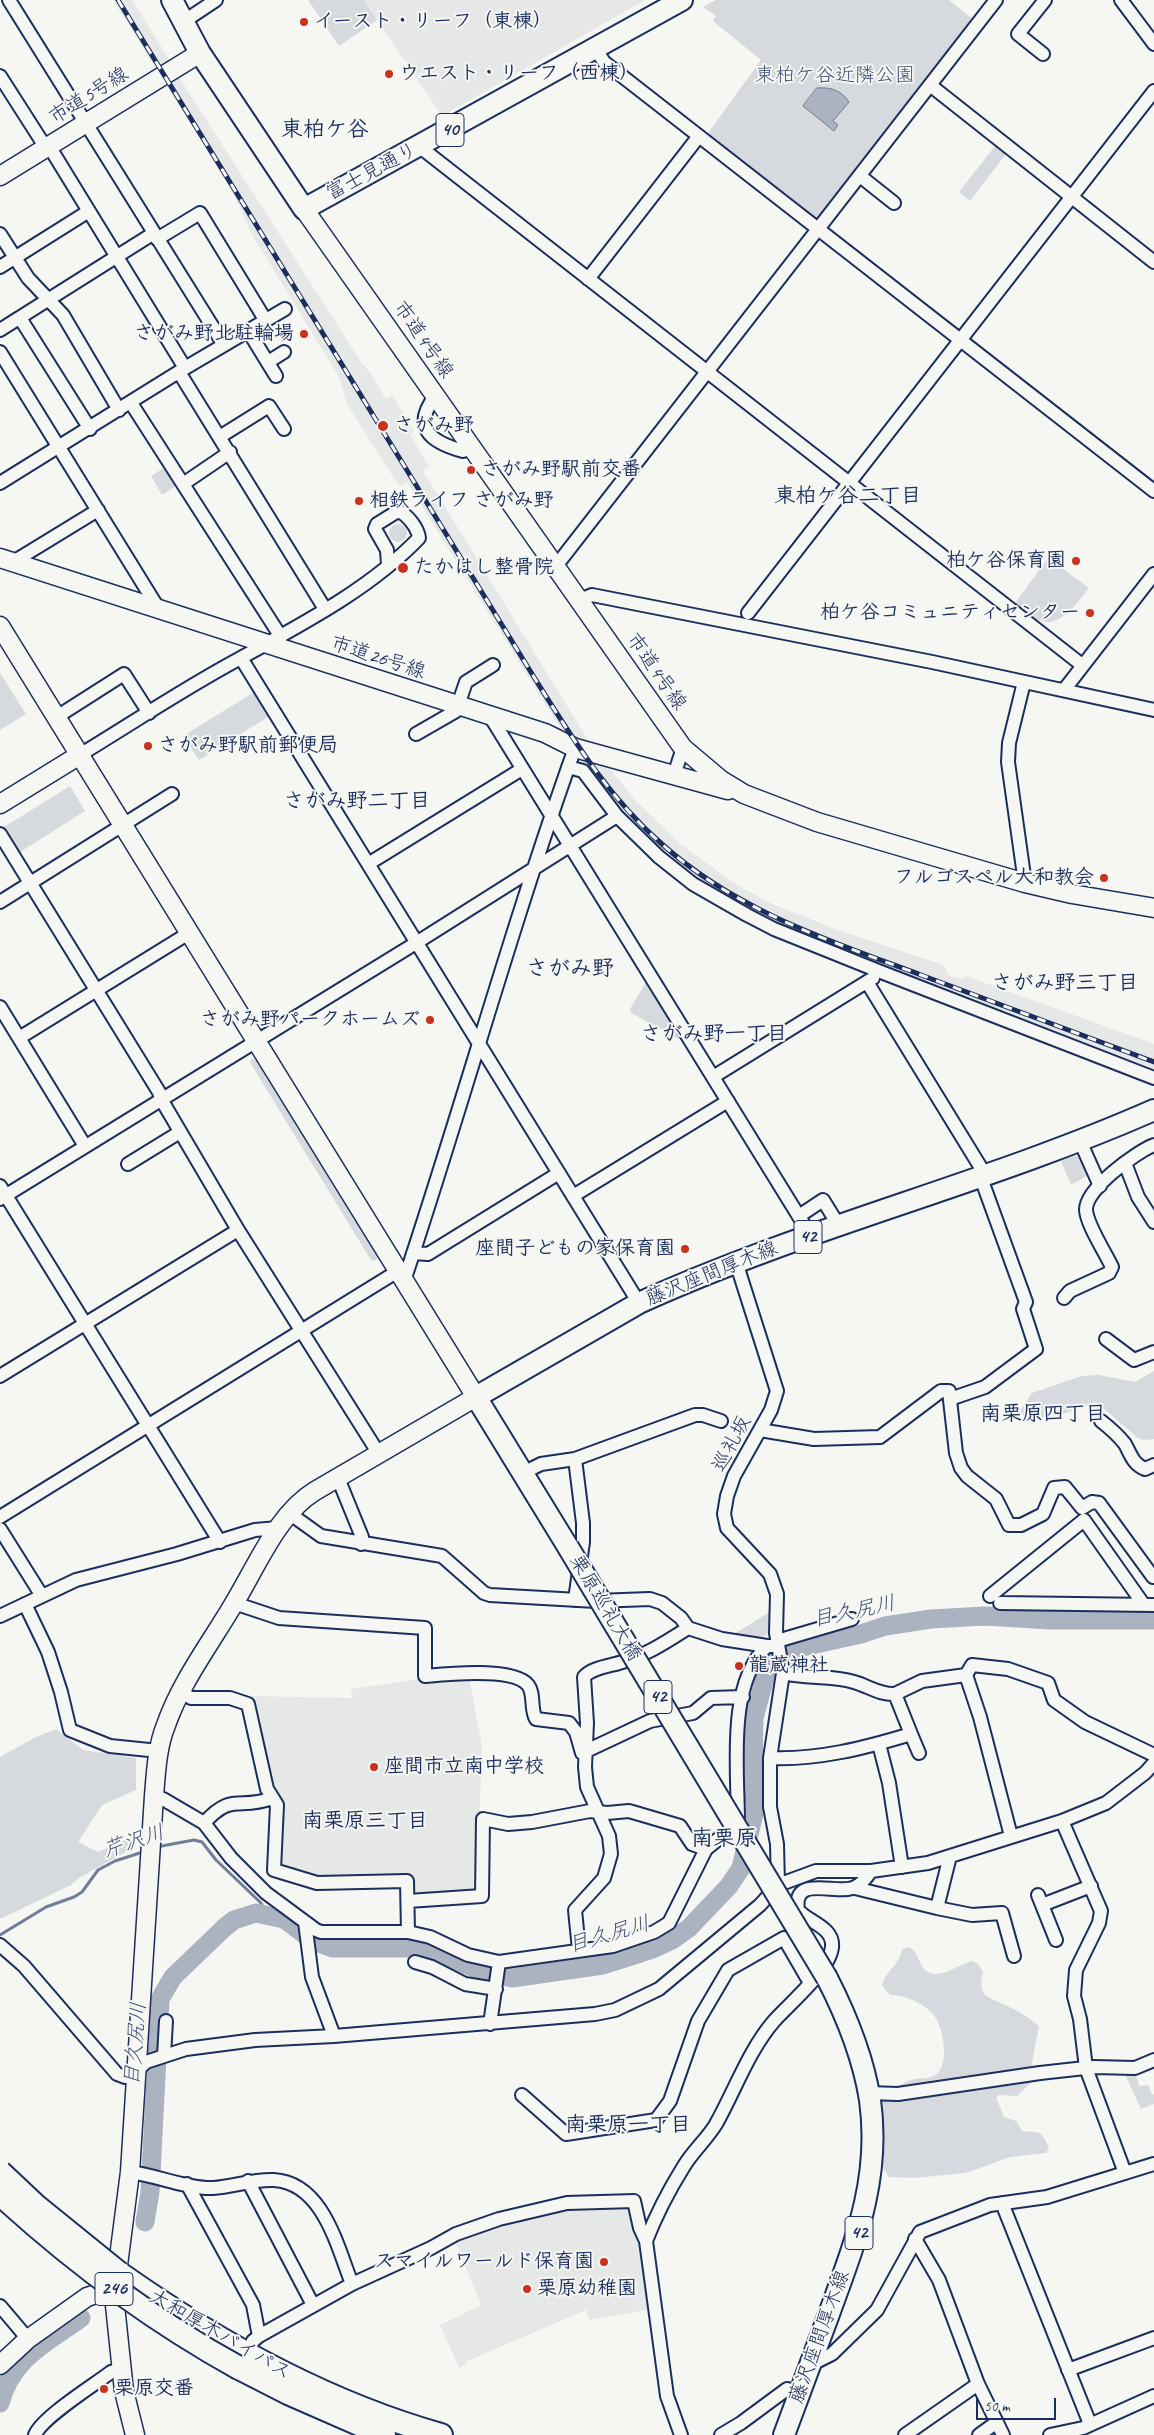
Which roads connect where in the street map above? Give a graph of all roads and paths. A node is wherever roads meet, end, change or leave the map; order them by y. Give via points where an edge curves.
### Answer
1 (9, 0) edge
2 (172, 0) edge
3 (216, 0) edge
4 (996, 0) edge
5 (1045, 0) edge
6 (1121, 0) edge
7 (676, 2) edge
8 (183, 22) junction
9 (1154, 44) edge
10 (595, 48) junction
11 (200, 53) junction
12 (1043, 54) dead end
13 (0, 76) edge
14 (930, 85) junction
15 (1154, 91) edge
16 (86, 123) junction
17 (699, 136) junction
18 (47, 147) junction
19 (420, 147) junction
20 (0, 176) edge
21 (860, 176) junction
22 (1071, 197) junction
23 (894, 202) dead end
24 (304, 209) junction
25 (89, 211) junction
26 (818, 229) junction
27 (0, 234) edge
28 (156, 236) junction
29 (116, 256) junction
30 (15, 258) junction
31 (1154, 262) edge
32 (0, 267) edge
33 (588, 279) junction
34 (50, 299) junction
35 (285, 309) dead end
36 (20, 318) junction
37 (266, 321) junction
38 (0, 330) edge
39 (249, 332) junction
40 (960, 340) junction
41 (224, 345) junction
42 (0, 352) edge
43 (284, 352) dead end
44 (268, 362) junction
45 (182, 370) junction
46 (707, 372) junction
47 (276, 376) dead end
48 (436, 395) junction
49 (131, 403) junction
50 (119, 410) junction
51 (90, 429) junction
52 (284, 429) dead end
53 (221, 436) junction
54 (472, 446) junction
55 (59, 448) junction
56 (230, 452) junction
57 (0, 483) edge
58 (849, 483) junction
59 (183, 484) junction
60 (1154, 491) edge
61 (98, 510) junction
62 (7, 560) edge
63 (388, 565) dead end
64 (556, 566) junction
65 (1154, 574) edge
66 (580, 600) junction
67 (158, 608) junction
68 (325, 609) junction
69 (748, 613) dead end
70 (0, 626) edge
71 (274, 640) junction
72 (241, 658) junction
73 (493, 665) dead end
74 (1082, 665) junction
75 (1024, 682) junction
76 (1064, 690) junction
77 (457, 706) junction
78 (1154, 710) edge
79 (149, 713) junction
80 (490, 716) junction
81 (56, 718) junction
82 (416, 734) dead end
83 (575, 748) junction
84 (683, 748) junction
85 (78, 756) junction
86 (568, 767) junction
87 (522, 769) junction
88 (674, 775) junction
89 (172, 794) dead end
90 (744, 794) junction
91 (0, 804) edge
92 (551, 816) junction
93 (617, 816) junction
94 (122, 827) junction
95 (0, 834) edge
96 (570, 846) junction
97 (368, 864) junction
98 (532, 870) junction
99 (31, 883) junction
100 (1025, 883) junction
101 (0, 902) edge
102 (1154, 908) edge
103 (189, 933) junction
104 (416, 943) junction
105 (881, 972) junction
106 (867, 982) junction
107 (97, 990) junction
108 (0, 1007) edge
109 (19, 1038) junction
110 (257, 1041) junction
111 (480, 1043) junction
112 (713, 1077) junction
113 (1154, 1078) edge
114 (161, 1099) junction
115 (728, 1101) junction
116 (1154, 1110) edge
117 (180, 1132) junction
118 (1080, 1142) junction
119 (1154, 1145) edge
120 (85, 1146) junction
121 (1125, 1163) junction
122 (128, 1164) dead end
123 (559, 1173) junction
124 (984, 1177) junction
125 (1100, 1186) junction
126 (2, 1193) edge
127 (573, 1196) junction
128 (799, 1216) junction
129 (1154, 1222) edge
130 (839, 1226) junction
131 (238, 1230) junction
132 (811, 1236) junction
133 (413, 1253) junction
134 (736, 1262) junction
135 (401, 1276) junction
136 (1064, 1298) dead end
137 (639, 1303) junction
138 (85, 1325) junction
139 (302, 1330) junction
140 (1106, 1339) dead end
141 (1154, 1352) edge
142 (0, 1376) edge
143 (476, 1397) junction
144 (950, 1399) junction
145 (721, 1421) dead end
146 (1101, 1421) dead end
147 (149, 1425) junction
148 (760, 1430) junction
149 (380, 1454) junction
150 (575, 1459) junction
151 (1154, 1465) edge
152 (523, 1473) junction
153 (338, 1478) junction
154 (289, 1513) junction
155 (0, 1517) edge
156 (278, 1528) junction
157 (0, 1529) edge
158 (220, 1542) junction
159 (361, 1544) junction
160 (1153, 1577) edge
161 (42, 1596) junction
162 (575, 1600) junction
163 (234, 1603) junction
164 (25, 1604) junction
165 (1149, 1605) edge
166 (0, 1616) edge
167 (852, 1619) dead end
168 (688, 1628) junction
169 (775, 1643) junction
170 (783, 1670) junction
171 (966, 1675) junction
172 (180, 1691) junction
173 (895, 1694) junction
174 (743, 1697) junction
175 (912, 1734) junction
176 (880, 1744) junction
177 (158, 1751) junction
178 (586, 1752) junction
179 (919, 1753) dead end
180 (1154, 1755) edge
181 (770, 1758) junction
182 (1154, 1763) edge
183 (154, 1796) junction
184 (272, 1798) junction
185 (599, 1812) junction
186 (1062, 1821) junction
187 (204, 1823) junction
188 (1011, 1836) junction
189 (706, 1849) junction
190 (950, 1856) junction
191 (902, 1867) junction
192 (844, 1871) junction
193 (872, 1871) junction
194 (778, 1885) junction
195 (1091, 1886) junction
196 (855, 1888) junction
197 (839, 1890) junction
198 (408, 1901) junction
199 (937, 1908) junction
200 (305, 1925) junction
201 (408, 1932) junction
202 (1056, 1940) dead end
203 (0, 1945) edge
204 (579, 1950) junction
205 (1014, 1956) dead end
206 (415, 1962) dead end
207 (499, 1964) junction
208 (819, 1981) junction
209 (496, 1988) junction
210 (166, 2020) dead end
211 (490, 2024) junction
212 (334, 2036) junction
213 (162, 2056) junction
214 (1154, 2060) edge
215 (142, 2066) junction
216 (1086, 2068) junction
217 (868, 2093) junction
218 (522, 2095) dead end
219 (1154, 2164) edge
220 (0, 2172) edge
221 (135, 2173) junction
222 (1125, 2173) junction
223 (248, 2181) junction
224 (188, 2184) junction
225 (0, 2194) edge
226 (1002, 2203) junction
227 (915, 2239) junction
228 (646, 2241) junction
229 (352, 2284) junction
230 (114, 2296) junction
231 (313, 2305) junction
232 (0, 2306) edge
233 (1154, 2338) edge
234 (28, 2339) junction
235 (246, 2352) junction
236 (0, 2365) edge
237 (810, 2365) junction
238 (121, 2369) junction
239 (1068, 2370) junction
240 (978, 2384) junction
241 (800, 2393) junction
242 (1154, 2396) edge
243 (997, 2422) junction
244 (1090, 2424) junction
245 (35, 2435) edge
246 (135, 2435) edge
247 (384, 2435) edge
248 (441, 2435) edge
249 (681, 2435) edge
250 (721, 2435) edge
251 (784, 2435) edge
252 (905, 2435) edge
253 (979, 2435) edge
254 (1003, 2435) edge
255 (1050, 2435) edge

1 - 16 street
2 - 8 main road, 富士見通り
3 - 8 street
4 - 14 street
5 - 12 street via 1018,34
6 - 9 street
7 - 10 main road, 富士見通り / 40
8 - 11 main road, 富士見通り
10 - 17 street via 604,62
10 - 19 main road, 富士見通り / 40
11 - 16 street, 市道5号線
11 - 24 main road, 富士見通り
13 - 18 street
14 - 21 street
14 - 22 street
15 - 22 street
16 - 18 street, 市道5号線
16 - 28 street
17 - 26 street
17 - 33 street
18 - 20 street, 市道5号線
18 - 25 street
19 - 24 main road, 富士見通り / 40
19 - 33 street
21 - 23 street
21 - 26 street
22 - 31 street
22 - 40 street
24 - 48 street, 市道4号線
25 - 29 street
25 - 30 street
26 - 40 street
26 - 46 street
27 - 30 street
28 - 29 street
28 - 37 street via 200,213
28 - 41 street
29 - 34 street
29 - 45 street
30 - 32 street
30 - 34 street via 28,278
33 - 46 street
34 - 36 street
34 - 50 street via 63,315
35 - 37 street
36 - 38 street
36 - 51 street
37 - 39 street
39 - 41 street
39 - 44 street
40 - 58 street
40 - 60 street
41 - 45 street
42 - 55 street
43 - 44 street
44 - 47 street
45 - 49 street
45 - 53 street
46 - 58 street
46 - 64 street
48 - 54 street, 市道4号線
48 - 54 street via 424,414 424,422 437,442 463,451
49 - 50 street
49 - 59 street
50 - 51 street
51 - 55 street
52 - 53 street via 269,406
53 - 56 street
54 - 64 street, 市道4号線
55 - 57 street
55 - 61 street
56 - 59 street
56 - 68 street
58 - 69 street
58 - 74 street
59 - 71 street
61 - 62 street
61 - 67 street
62 - 67 street, 市道26号線
63 - 68 street
64 - 66 street, 市道4号線
65 - 74 street
66 - 75 street via 592,595
66 - 84 street, 市道4号線
67 - 71 street, 市道26号線
68 - 71 street
70 - 81 street
71 - 72 street
71 - 77 street, 市道26号線
72 - 79 street
72 - 97 street
73 - 77 street via 466,682
74 - 76 street
75 - 76 street
75 - 100 street via 1009,743 1008,762
76 - 78 street
77 - 80 street, 市道26号線
77 - 82 street via 456,711
79 - 81 street via 124,674
79 - 85 street
80 - 83 street, 市道26号線
80 - 87 street
81 - 85 street
83 - 86 street
83 - 88 street, 市道26号線
84 - 88 street
84 - 90 street, 市道4号線 via 721,780
85 - 91 street
85 - 94 street
86 - 92 street
86 - 93 street via 583,771
87 - 92 street
87 - 97 street
88 - 90 street, 市道26号線
89 - 94 street
90 - 100 street, 市道4号線 via 817,822
92 - 96 street
92 - 98 street
93 - 96 street
93 - 105 street via 659,857 720,900 774,929
94 - 99 street
94 - 103 street
95 - 99 street
96 - 98 street
96 - 112 street
97 - 104 street
98 - 104 street
98 - 111 street
99 - 101 street
99 - 107 street
100 - 102 street, 市道4号線
103 - 107 street
103 - 110 street
104 - 110 street
104 - 111 street
105 - 106 street
105 - 113 street
106 - 112 street
106 - 124 street
107 - 109 street
107 - 114 street
108 - 109 street
109 - 120 street
110 - 114 street
110 - 135 street
111 - 123 street
111 - 133 street
112 - 115 street
114 - 117 street
114 - 120 street
115 - 127 street
115 - 128 street
116 - 118 main road, 藤沢座間厚木線 / 42
117 - 122 street
117 - 131 street
118 - 124 main road, 藤沢座間厚木線 / 42
118 - 125 street
119 - 121 street
120 - 126 street
121 - 125 street
121 - 129 street via 1138,1197
123 - 127 street
123 - 133 street via 428,1254
124 - 130 main road, 藤沢座間厚木線 / 42
124 - 144 street via 1026,1302 1023,1309 1036,1349 985,1387
125 - 136 street via 1086,1210 1112,1267 1109,1273 1070,1291
126 - 138 street
127 - 137 street
128 - 130 street via 823,1200
128 - 132 street
130 - 132 main road, 藤沢座間厚木線 / 42
131 - 138 street
131 - 139 street
132 - 134 main road, 藤沢座間厚木線 / 42
133 - 135 street
134 - 137 main road, 藤沢座間厚木線 / 42
134 - 148 street, 巡礼坂 via 777,1392
135 - 139 street
135 - 143 street
137 - 143 main road, 藤沢座間厚木線 / 42
138 - 142 street
138 - 147 street
139 - 147 street
139 - 149 street
140 - 141 street via 1134,1360
143 - 149 street
143 - 152 main road, 42
144 - 148 street via 949,1392 941,1391 880,1437 814,1438
144 - 160 street via 956,1453 961,1468 996,1499 1009,1525 1021,1525 1043,1514 1054,1488 1065,1487 1082,1508 1092,1502 1099,1503
145 - 150 street via 695,1415
146 - 151 street via 1124,1444 1136,1465 1144,1470
147 - 155 street
147 - 158 street
148 - 169 street, 巡礼坂 via 734,1476 724,1514 731,1534 775,1582
149 - 153 street
150 - 152 street via 540,1464
150 - 162 street via 583,1542
152 - 208 main road, 栗原巡礼大橋 / 42, bridge
153 - 154 street via 307,1495
153 - 159 street via 362,1537
154 - 156 street
154 - 159 street via 321,1536
156 - 158 street via 255,1530
156 - 163 street
157 - 161 street
158 - 161 street via 98,1573
159 - 162 street via 442,1556 490,1595
161 - 164 street
162 - 168 street via 650,1599 662,1603
163 - 172 street
163 - 178 street via 279,1618 425,1628 425,1676 495,1674 523,1682 530,1691 536,1719 569,1723 576,1732 582,1752
164 - 166 street
164 - 177 street via 48,1652 62,1692 70,1730 110,1746
165 - 165 street via 995,1600 1084,1520
167 - 169 street
168 - 169 street via 722,1639
168 - 178 street via 654,1650 587,1674 584,1682 588,1723
169 - 170 street, 巡礼坂
169 - 174 street via 757,1655
170 - 173 street via 799,1677 854,1682 875,1691
170 - 181 street, 巡礼坂
171 - 173 street via 922,1681
171 - 180 street via 972,1665 1008,1669 1048,1683 1054,1700 1085,1722
171 - 188 street
172 - 177 street
172 - 184 street via 191,1698 230,1698 248,1704 267,1789
173 - 175 street
174 - 178 street via 711,1698 693,1714 650,1721
174 - 189 street via 737,1746 738,1830 722,1836
175 - 176 street
175 - 179 street
176 - 181 street via 819,1756
176 - 191 street via 896,1819
177 - 183 street
178 - 185 street via 587,1787
181 - 194 street, 巡礼坂 via 770,1807
182 - 186 street via 1145,1774 1106,1803
183 - 187 street via 163,1798
183 - 215 street
184 - 187 street via 258,1803 229,1803
184 - 198 street via 277,1805 274,1870 316,1884 407,1882
185 - 189 street via 629,1811 669,1822 680,1826 692,1844
185 - 198 street via 516,1823 483,1820 482,1896
185 - 204 street via 611,1844 610,1863 604,1878 575,1910
186 - 188 street
186 - 195 street
187 - 200 street via 231,1858
188 - 190 street
189 - 204 street via 669,1923 626,1943
190 - 191 street
190 - 199 street
191 - 193 street
192 - 193 street
192 - 194 street via 816,1871
192 - 197 street
193 - 196 street
194 - 211 street via 760,1905 646,1997 615,2010 595,2014
195 - 202 street via 1040,1900
195 - 216 street via 1101,1916 1079,1961 1074,1983
196 - 197 street
196 - 199 street
197 - 208 street via 813,1887 800,1894 797,1902 802,1914 827,1931 833,1945
198 - 201 street
199 - 205 street via 972,1915 1002,1913
200 - 201 street via 322,1932
200 - 212 street via 315,1987
201 - 207 street via 430,1937 468,1955
203 - 215 street via 24,1966 117,2074 131,2076
204 - 207 street
206 - 209 street via 465,1984
207 - 209 street
208 - 217 main road, 藤沢座間厚木線 / 42 via 853,2034
208 - 218 street via 784,1938 728,1970 698,2021 670,2100 656,2120 566,2134
208 - 228 street via 761,2038 715,2126 684,2165
209 - 211 street
210 - 213 street
211 - 212 street
212 - 213 street via 255,2040 186,2049
213 - 215 street
214 - 216 street via 1135,2068
215 - 221 street
216 - 217 street via 898,2094
216 - 222 street
217 - 237 main road, 藤沢座間厚木線 / 42 via 871,2142 868,2195 859,2232
219 - 222 street
220 - 235 highway, 大和厚木バイパス / 246, bridge via 35,2206 104,2263 168,2307
221 - 224 street
221 - 230 street
222 - 226 street via 1046,2197
223 - 224 street via 214,2188
223 - 229 street via 276,2180 297,2186 312,2197 327,2221
223 - 231 street
224 - 235 street via 253,2304
225 - 235 highway, 大和厚木バイパス / 246, bridge via 106,2283 161,2322
226 - 227 street via 920,2232
226 - 239 street
227 - 237 street via 877,2310 832,2354
227 - 240 street via 939,2280
228 - 229 street via 634,2202 567,2203 456,2234
228 - 249 street via 667,2396
229 - 231 street
230 - 234 street via 96,2294 87,2297
230 - 238 street
231 - 235 street
232 - 234 street
233 - 239 street
234 - 236 street
235 - 247 highway, 大和厚木バイパス / 246 via 288,2393
235 - 248 highway, 大和厚木バイパス / 246 via 296,2380 344,2401
237 - 241 main road, 藤沢座間厚木線 / 42
238 - 245 street via 111,2372 41,2425
238 - 246 street
239 - 244 street
240 - 243 street
240 - 252 street
241 - 250 street via 787,2389
241 - 251 main road, 藤沢座間厚木線 / 42
242 - 244 street
243 - 253 street
243 - 254 street
244 - 255 street

